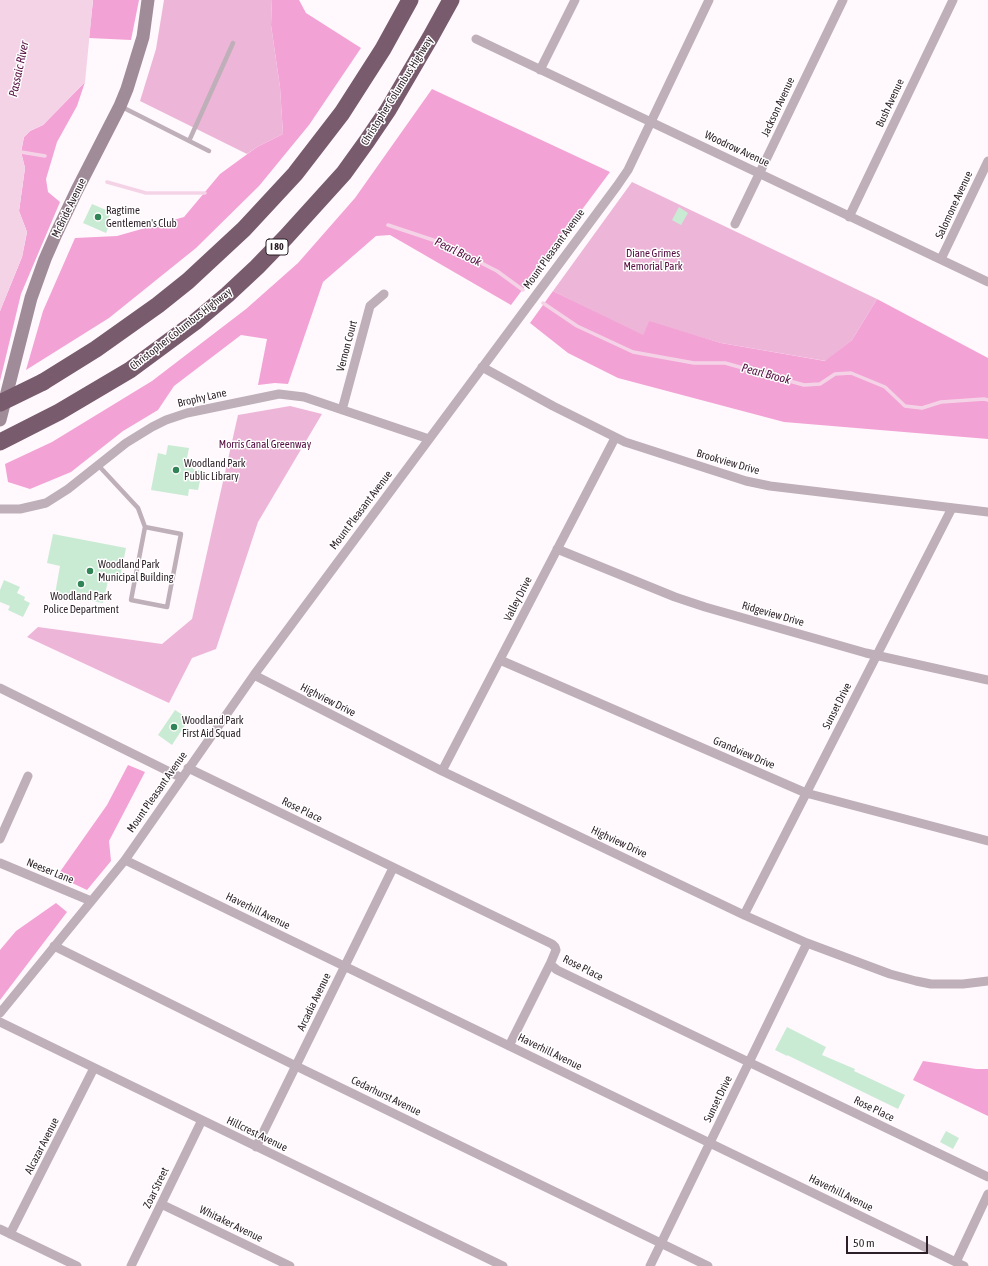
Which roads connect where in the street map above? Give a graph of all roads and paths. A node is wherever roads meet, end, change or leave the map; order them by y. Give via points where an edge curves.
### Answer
1 (148, 0) edge
2 (410, 0) edge
3 (451, 0) edge
4 (575, 0) edge
5 (709, 0) edge
6 (842, 0) edge
7 (953, 0) edge
8 (476, 39) dead end
9 (232, 43) dead end
10 (540, 70) junction
11 (120, 106) junction
12 (651, 122) junction
13 (189, 140) junction
14 (209, 151) dead end
15 (988, 161) edge
16 (760, 173) junction
17 (850, 216) junction
18 (735, 224) dead end
19 (941, 259) junction
20 (988, 282) edge
21 (384, 294) dead end
22 (482, 366) junction
23 (0, 403) edge
24 (342, 410) junction
25 (0, 420) edge
26 (615, 438) junction
27 (429, 439) junction
28 (0, 442) edge
29 (98, 465) junction
30 (952, 508) junction
31 (0, 509) edge
32 (988, 512) edge
33 (145, 527) junction
34 (557, 549) junction
35 (877, 656) junction
36 (500, 660) junction
37 (254, 676) junction
38 (988, 680) edge
39 (0, 688) edge
40 (188, 768) junction
41 (442, 771) junction
42 (28, 776) dead end
43 (182, 778) junction
44 (806, 793) junction
45 (0, 839) edge
46 (988, 841) edge
47 (125, 860) junction
48 (0, 863) edge
49 (393, 868) junction
50 (91, 901) junction
51 (744, 915) junction
52 (807, 942) junction
53 (54, 946) junction
54 (551, 962) junction
55 (344, 967) junction
56 (988, 981) edge
57 (0, 1013) edge
58 (0, 1022) edge
59 (509, 1046) junction
60 (749, 1062) junction
61 (296, 1066) junction
62 (94, 1068) junction
63 (202, 1120) junction
64 (710, 1143) junction
65 (256, 1147) junction
66 (988, 1177) edge
67 (988, 1194) edge
68 (161, 1204) junction
69 (0, 1229) edge
70 (10, 1234) junction
71 (662, 1242) junction
72 (956, 1262) junction
73 (77, 1266) edge
74 (131, 1266) edge
75 (290, 1266) edge
76 (503, 1266) edge
77 (650, 1266) edge
78 (708, 1266) edge
79 (964, 1266) edge

1 - 11 main road, McBride Avenue via 143,37
2 - 23 highway, bridge via 383,49 342,113 295,174 244,229 188,281 128,328 43,382
3 - 28 highway, Christopher Columbus Highway / I 80 via 392,104 344,173 286,237 227,295 163,346 95,392
4 - 10 street
5 - 12 street, Mount Pleasant Avenue
6 - 16 street, Jackson Avenue
7 - 17 street, Bush Avenue
8 - 10 street, Woodrow Avenue
9 - 13 lane
10 - 12 street, Woodrow Avenue
11 - 13 lane
11 - 25 main road, McBride Avenue via 45,259 31,298
12 - 16 street, Woodrow Avenue
12 - 22 street, Mount Pleasant Avenue via 624,175
13 - 14 lane
15 - 19 street, Salomone Avenue
16 - 17 street, Woodrow Avenue
16 - 18 street, Jackson Avenue
17 - 19 street, Woodrow Avenue
19 - 20 street, Woodrow Avenue
21 - 24 street, Vernon Court via 370,306
22 - 26 street, Brookview Drive
22 - 27 street, Mount Pleasant Avenue
24 - 27 street, Brophy Lane
24 - 29 street, Brophy Lane via 304,397 279,394 187,413 152,427
26 - 30 street, Brookview Drive via 746,481 770,486
26 - 34 street, Valley Drive
27 - 37 street, Mount Pleasant Avenue
29 - 31 street, Brophy Lane via 46,503 20,509
29 - 33 lane via 138,508
30 - 32 street, Brookview Drive
30 - 35 street, Sunset Drive
33 - 33 lane via 132,600 167,607 181,534
34 - 35 street, Ridgeview Drive via 682,599
34 - 36 street, Valley Drive
35 - 38 street, Ridgeview Drive
35 - 44 street, Sunset Drive
36 - 41 street, Valley Drive
36 - 44 street, Grandview Drive
37 - 40 street, Mount Pleasant Avenue
37 - 41 street, Highview Drive
39 - 43 street
40 - 43 street, Mount Pleasant Avenue
40 - 49 street, Rose Place
41 - 51 street, Highview Drive
42 - 45 street
43 - 47 street, Mount Pleasant Avenue
44 - 46 street, Grandview Drive
44 - 51 street, Sunset Drive
47 - 50 street, Mount Pleasant Avenue
47 - 55 street, Haverhill Avenue
48 - 50 street, Neeser Lane
49 - 54 street, Rose Place via 552,944 556,950
49 - 55 street, Arcadia Avenue
50 - 53 street, Mount Pleasant Avenue
51 - 52 street, Highview Drive
52 - 56 street, Highview Drive via 916,981 931,984
52 - 60 street, Sunset Drive
53 - 57 street, Mount Pleasant Avenue
53 - 61 street, Cedarhurst Avenue
54 - 59 street
54 - 60 street, Rose Place via 558,970
55 - 59 street, Haverhill Avenue
55 - 61 street, Arcadia Avenue
58 - 62 street, Hillcrest Avenue
59 - 64 street, Haverhill Avenue
60 - 64 street, Sunset Drive
60 - 66 street, Rose Place
61 - 65 street, Arcadia Avenue
61 - 71 street, Cedarhurst Avenue
62 - 63 street, Hillcrest Avenue
62 - 70 street, Alcazar Avenue
63 - 65 street, Hillcrest Avenue
63 - 68 street, Zoar Street
64 - 71 street, Sunset Drive
64 - 72 street, Haverhill Avenue
65 - 76 street, Hillcrest Avenue
67 - 72 street
68 - 74 street, Zoar Street
68 - 75 street, Whitaker Avenue
69 - 70 street
70 - 73 street
71 - 77 street, Sunset Drive
71 - 78 street, Cedarhurst Avenue
72 - 79 street, Haverhill Avenue

